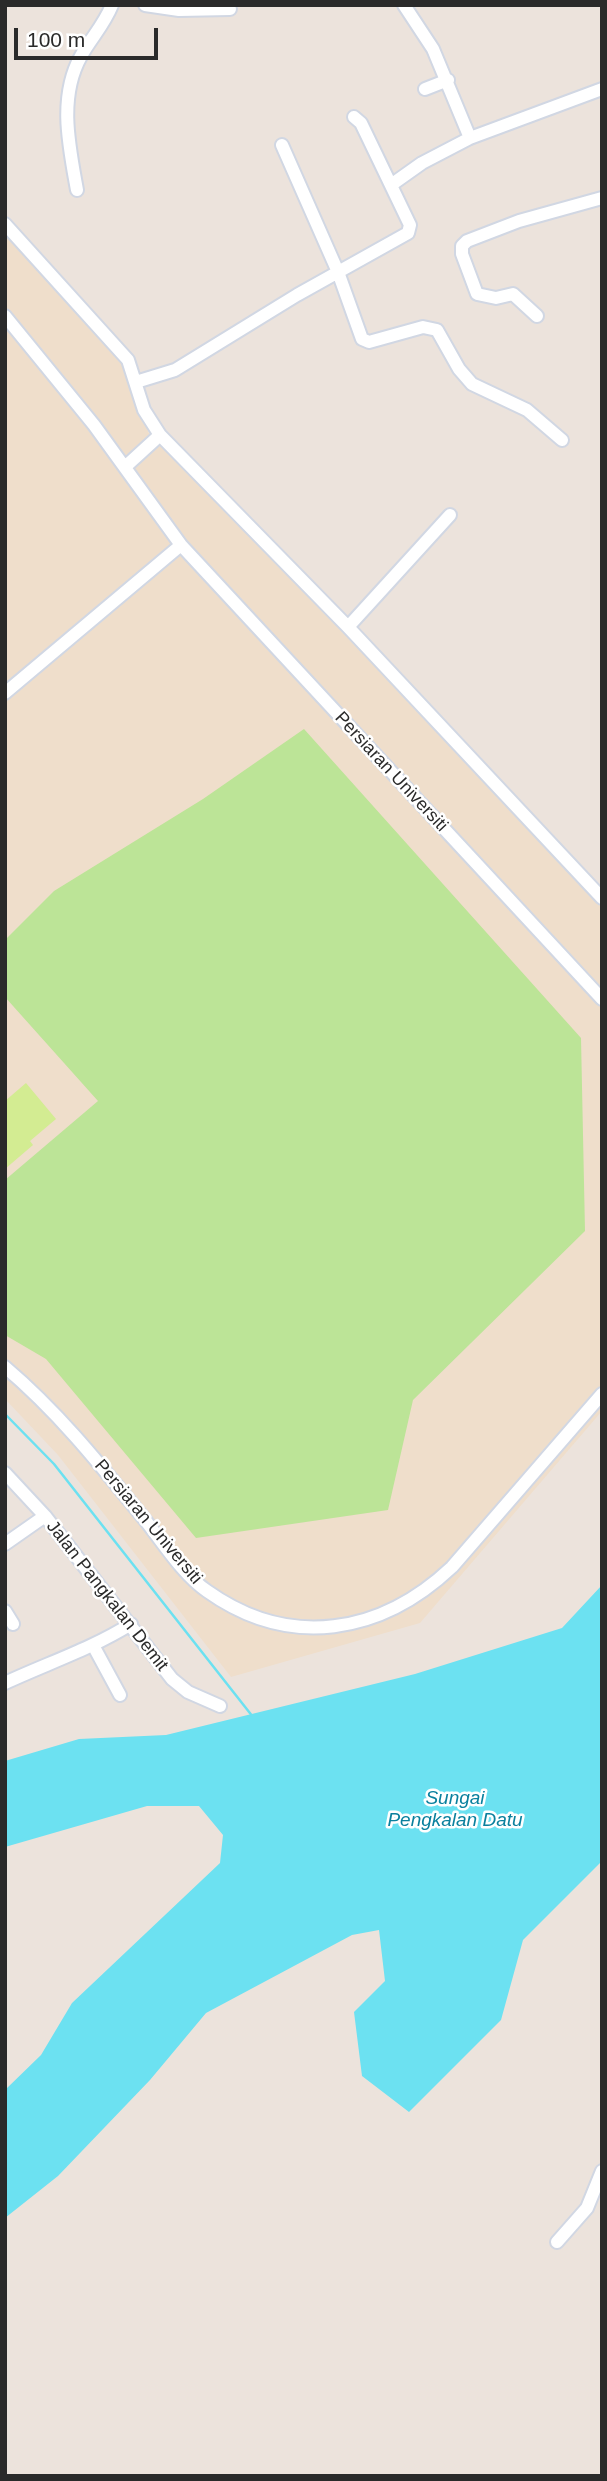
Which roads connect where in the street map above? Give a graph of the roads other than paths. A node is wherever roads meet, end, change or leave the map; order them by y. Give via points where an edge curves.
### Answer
1 (112, 5) edge
2 (145, 5) edge
3 (404, 5) edge
4 (230, 9) dead end
5 (448, 80) junction
6 (425, 89) dead end
7 (602, 89) edge
8 (354, 117) dead end
9 (470, 138) junction
10 (282, 145) dead end
11 (391, 185) junction
12 (77, 190) dead end
13 (602, 198) edge
14 (5, 224) edge
15 (338, 272) junction
16 (5, 316) edge
17 (537, 316) dead end
18 (136, 382) junction
19 (160, 435) junction
20 (562, 440) dead end
21 (125, 467) junction
22 (450, 516) dead end
23 (181, 545) junction
24 (348, 627) junction
25 (5, 693) edge
26 (602, 898) edge
27 (602, 999) edge
28 (5, 1367) edge
29 (602, 1394) edge
30 (5, 1474) edge
31 (45, 1516) junction
32 (5, 1544) edge
33 (5, 1611) edge
34 (13, 1624) dead end
35 (131, 1625) junction
36 (94, 1647) junction
37 (5, 1683) edge
38 (120, 1695) dead end
39 (220, 1706) dead end
40 (602, 2171) edge
41 (557, 2242) dead end

1 - 12 street via 101,30 80,58 68,94 69,146
2 - 4 street
3 - 5 street
5 - 6 street
5 - 9 street
7 - 9 street
8 - 11 street
9 - 11 street
10 - 15 street
11 - 15 street via 410,231
13 - 17 street via 519,221 462,246 477,294 496,298 513,294
14 - 18 street via 123,354
15 - 18 street via 175,370
15 - 20 street via 362,339 369,342 423,327 437,330 472,384 527,410
16 - 21 street, Persiaran Universiti
18 - 19 street via 144,411
19 - 21 street
19 - 24 street
21 - 23 street, Persiaran Universiti
22 - 24 street
23 - 25 street
23 - 27 street, Persiaran Universiti
24 - 26 street
28 - 29 street, Persiaran Universiti via 77,1436 204,1590 268,1622 299,1626 330,1627 366,1620 425,1592
30 - 31 street, Jalan Pangkalan Demit
31 - 32 street
31 - 35 street, Jalan Pangkalan Demit
33 - 34 street
35 - 36 street
35 - 39 street, Jalan Pangkalan Demit via 172,1679
36 - 37 street via 75,1650
36 - 38 street
40 - 41 street via 587,2208

